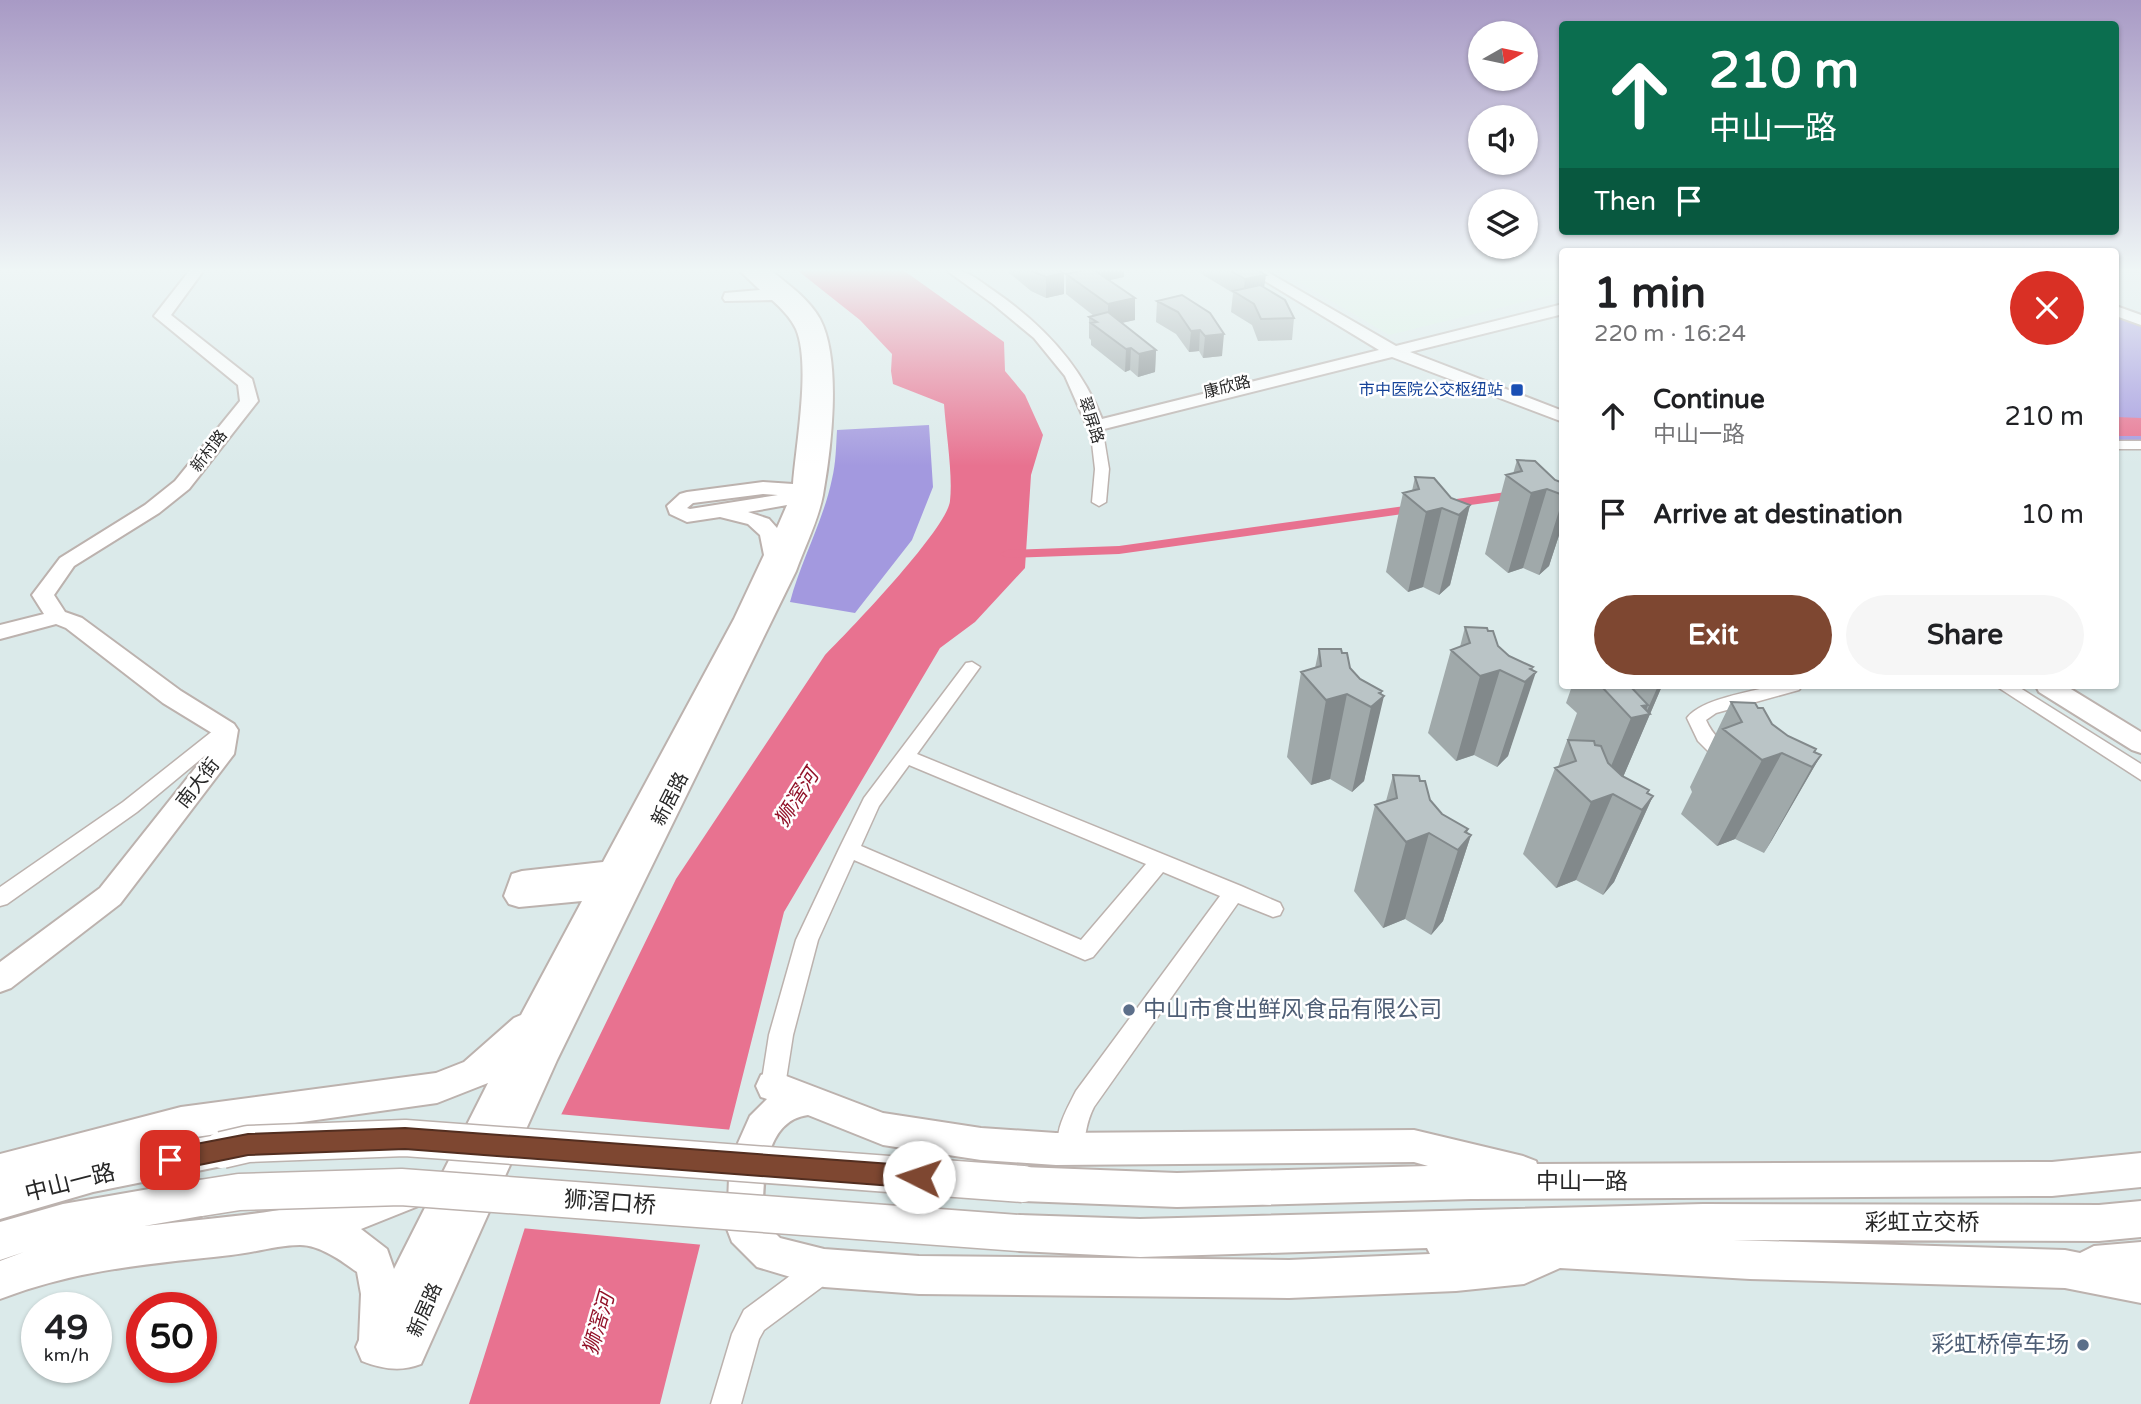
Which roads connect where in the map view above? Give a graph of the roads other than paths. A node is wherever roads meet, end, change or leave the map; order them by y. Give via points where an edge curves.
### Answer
1 (186, 336) edge
2 (806, 336) edge
3 (817, 336) edge
4 (1041, 336) edge
5 (1371, 336) edge
6 (1373, 336) edge
7 (1441, 336) edge
8 (1452, 336) edge
9 (1395, 349) junction
10 (1559, 413) edge
11 (1095, 423) junction
12 (806, 440) junction
13 (2119, 445) edge
14 (2141, 445) edge
15 (805, 494) junction
16 (721, 502) junction
17 (1099, 502) dead end
18 (774, 555) junction
19 (57, 617) junction
20 (0, 632) edge
21 (972, 667) dead end
22 (1782, 689) edge
23 (2053, 689) edge
24 (2010, 692) edge
25 (225, 730) junction
26 (2141, 744) edge
27 (906, 756) junction
28 (1724, 756) dead end
29 (2141, 773) edge
30 (849, 849) junction
31 (1160, 861) junction
32 (620, 878) junction
33 (1234, 892) junction
34 (0, 898) edge
35 (1273, 909) dead end
36 (0, 979) edge
37 (552, 1012) junction
38 (773, 1086) joint
39 (808, 1100) junction
40 (1070, 1149) junction
41 (470, 1155) junction
42 (0, 1171) edge
43 (2137, 1180) edge
44 (1558, 1182) junction
45 (201, 1198) joint
46 (0, 1201) edge
47 (2141, 1219) edge
48 (1703, 1222) joint
49 (1591, 1225) junction
50 (301, 1227) junction
51 (1019, 1233) joint
52 (1265, 1234) junction
53 (0, 1241) edge
54 (1559, 1250) junction
55 (2141, 1261) edge
56 (824, 1268) junction
57 (2034, 1268) junction
58 (0, 1280) edge
59 (2141, 1284) edge
60 (376, 1347) junction
61 (726, 1404) edge

1 - 19 main road, 新村路 via 246,383 248,401 182,485 67,562 43,595
2 - 12 main road, 新居路 via 811,358
3 - 15 main road, 新居路 via 822,353 821,416
4 - 11 main road, 翠屏路 via 1077,382
5 - 9 main road
6 - 9 main road
7 - 9 main road, 康欣路
8 - 9 main road, 康欣路
9 - 10 main road
9 - 11 main road, 康欣路
11 - 17 street, 翠屏路 via 1101,461
12 - 15 main road, 新居路
12 - 16 main road via 788,472
13 - 14 street
15 - 16 main road via 763,488
15 - 18 main road, 新居路
15 - 32 main road, 新居路 via 785,571
16 - 18 main road via 769,529
18 - 32 main road, 新居路
19 - 20 main road
19 - 25 main road via 74,623 172,697
21 - 27 street
22 - 28 street via 1710,709 1696,718 1704,737
23 - 26 main road
24 - 29 street
25 - 34 street via 130,807
25 - 36 main road, 南大街 via 221,754 110,895
27 - 30 street via 872,803
27 - 31 street
30 - 31 street via 1085,951
30 - 38 street via 807,940 781,1035
31 - 33 street
32 - 37 main road, 新居路
33 - 35 street
33 - 40 street via 1085,1099 1073,1122
37 - 41 main road via 494,1129
37 - 42 main road via 484,1066 438,1088 181,1124
37 - 60 main road, 新居路 via 407,1350
38 - 39 main road
39 - 40 main road via 883,1129 981,1144
39 - 56 main road via 788,1104 766,1119 744,1186 745,1229 770,1254
40 - 44 main road via 1414,1146
41 - 50 main road via 428,1184 382,1205
41 - 60 main road, 新居路
43 - 44 main road, 中山一路
44 - 46 main road, 中山一路, bridge via 1177,1190 1023,1184 405,1138 248,1144 93,1175
45 - 51 main road, 狮滘口桥, bridge via 239,1192 401,1187
45 - 53 main road, 中山一路 via 63,1222
47 - 48 main road, 彩虹立交桥 via 2099,1223
48 - 49 main road, 中山一路
49 - 52 main road, 中山一路
49 - 54 main road
50 - 58 main road via 125,1247 35,1266
50 - 60 main road via 348,1242 374,1262 380,1294
51 - 52 main road, 中山一路 via 1140,1238
52 - 54 main road
54 - 56 main road via 1524,1265 1289,1279 919,1275
54 - 57 main road
55 - 57 main road
56 - 61 street via 754,1320
57 - 59 main road via 2065,1269

